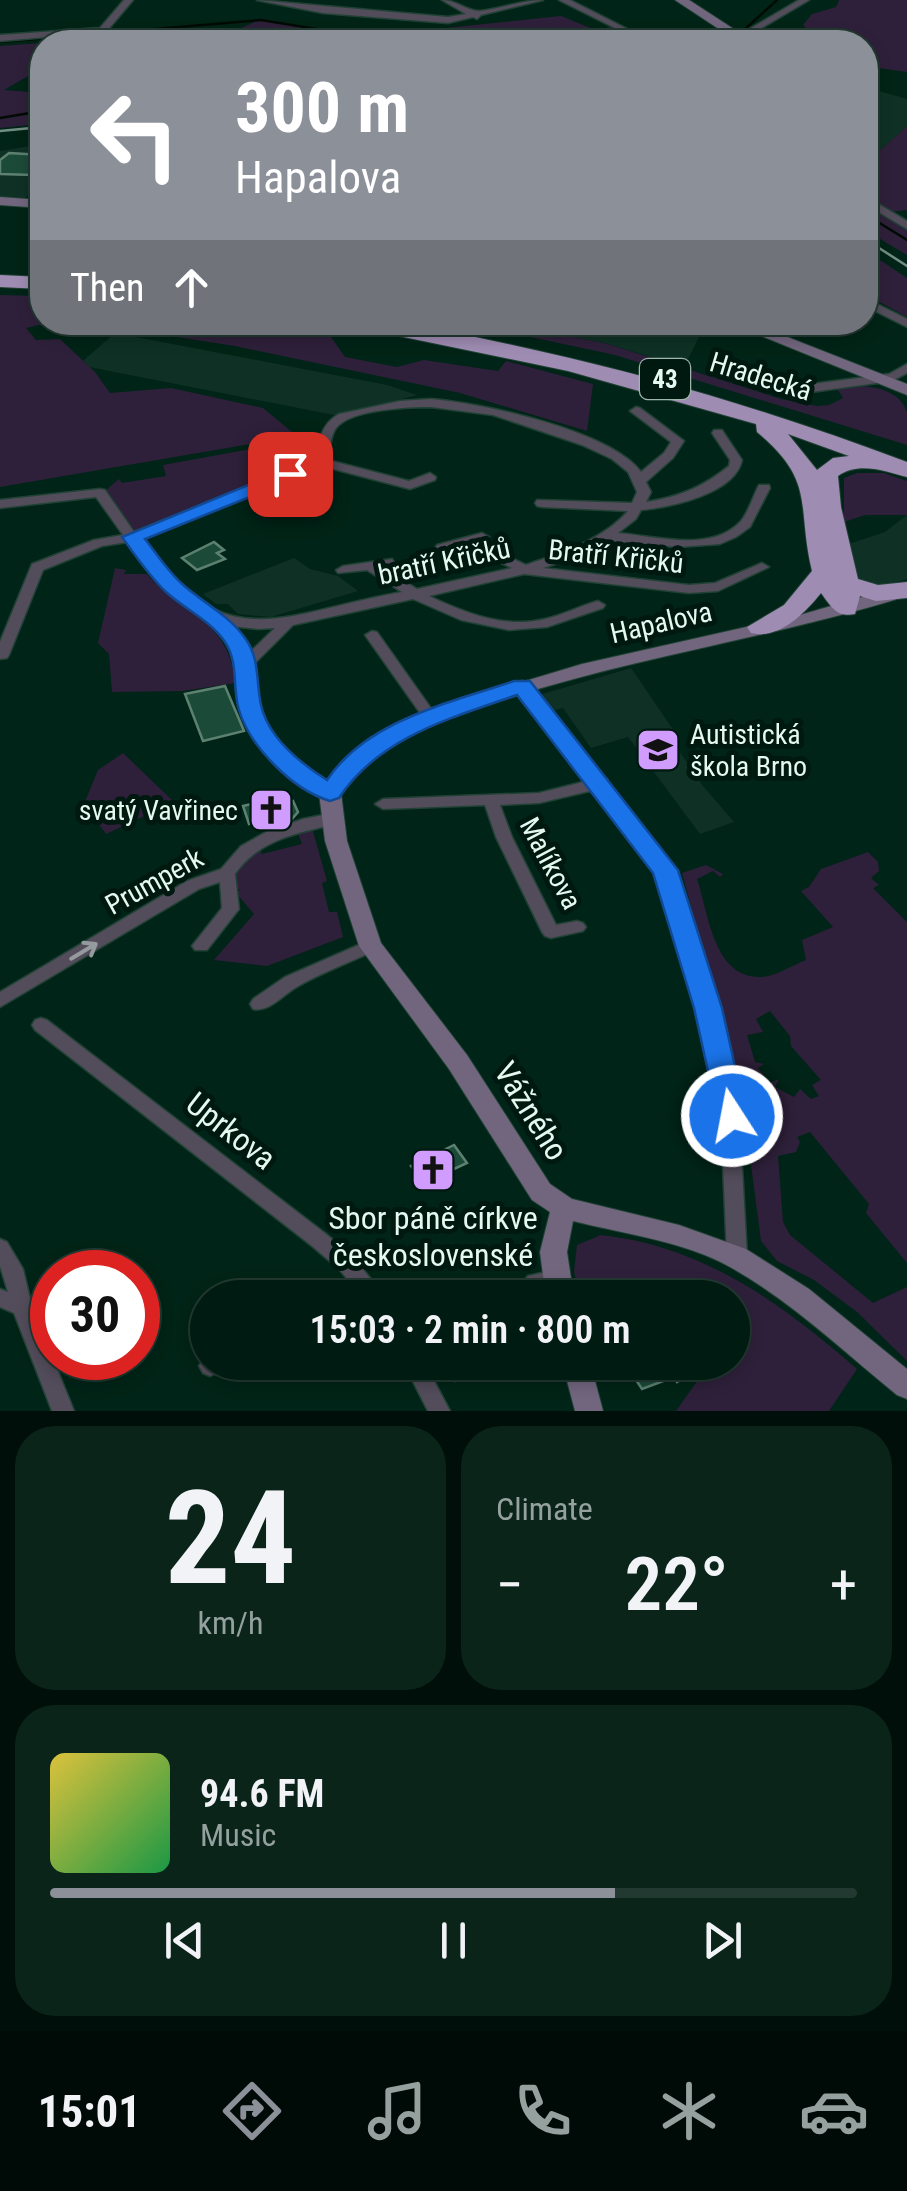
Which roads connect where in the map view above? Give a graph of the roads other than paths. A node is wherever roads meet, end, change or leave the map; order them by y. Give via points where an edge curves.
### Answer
1 (129, 0) edge
2 (262, 0) edge
3 (446, 0) edge
4 (563, 0) edge
5 (681, 0) edge
6 (805, 0) edge
7 (532, 1) edge
8 (478, 16) junction
9 (103, 30) edge
10 (624, 30) edge
11 (722, 30) edge
12 (752, 30) edge
13 (30, 36) edge
14 (0, 38) edge
15 (0, 201) edge
16 (30, 203) edge
17 (878, 207) edge
18 (907, 226) edge
19 (30, 283) edge
20 (5, 284) edge
21 (30, 289) edge
22 (878, 307) edge
23 (907, 324) edge
24 (428, 335) edge
25 (478, 335) edge
26 (768, 335) edge
27 (907, 368) edge
28 (880, 378) junction
29 (907, 390) edge
30 (788, 391) dead end
31 (694, 397) junction
32 (636, 411) dead end
33 (718, 433) dead end
34 (321, 462) junction
35 (905, 469) edge
36 (430, 477) dead end
37 (641, 479) junction
38 (764, 488) dead end
39 (542, 503) dead end
40 (0, 504) edge
41 (639, 508) junction
42 (132, 537) junction
43 (482, 537) dead end
44 (605, 537) junction
45 (466, 541) junction
46 (442, 548) dead end
47 (387, 562) dead end
48 (369, 565) junction
49 (762, 566) dead end
50 (342, 570) dead end
51 (526, 570) junction
52 (824, 572) junction
53 (907, 590) edge
54 (414, 596) junction
55 (847, 596) junction
56 (598, 605) dead end
57 (216, 618) junction
58 (289, 623) junction
59 (760, 628) junction
60 (372, 635) dead end
61 (2, 654) edge
62 (246, 664) junction
63 (522, 686) junction
64 (430, 717) junction
65 (601, 783) junction
66 (330, 793) junction
67 (490, 800) junction
68 (383, 804) dead end
69 (334, 820) junction
70 (227, 873) junction
71 (578, 927) dead end
72 (201, 946) dead end
73 (370, 946) junction
74 (0, 1000) edge
75 (259, 1004) dead end
76 (41, 1024) dead end
77 (564, 1208) junction
78 (0, 1248) edge
79 (736, 1258) junction
80 (357, 1280) edge
81 (557, 1280) edge
82 (0, 1298) edge
83 (22, 1307) junction
84 (421, 1380) edge
85 (581, 1380) edge
86 (907, 1386) edge
87 (433, 1408) edge
88 (63, 1411) edge
89 (589, 1411) edge

1 - 9 street
2 - 8 street via 424,20
3 - 8 street
4 - 10 street
5 - 11 street
6 - 12 street
7 - 8 street
13 - 14 street
15 - 16 street
17 - 18 street
19 - 20 highway
20 - 21 highway
22 - 23 street
24 - 31 highway, Hradecká / 43
25 - 35 highway, Hradecká / 43 via 699,388
26 - 28 street
27 - 28 street
28 - 29 street
28 - 30 street
31 - 35 highway, Hradecká / 43
31 - 52 highway via 762,426 800,456 812,478
32 - 37 street via 678,441
33 - 41 street, bratří Křičků via 736,460 730,472 694,494
34 - 36 street via 410,485
34 - 37 street via 334,423 410,401 476,406 569,437 616,456
34 - 42 street
35 - 55 highway via 854,461 835,464 826,474
37 - 41 street, bratří Křičků
38 - 44 street, bratří Křičků via 746,523 727,537
39 - 41 street, bratří Křičků
40 - 42 street via 94,491
41 - 44 street, bratří Křičků
42 - 57 street via 173,587
42 - 61 street via 37,566
43 - 45 street, Bratří Křičků
44 - 51 street, bratří Křičků
45 - 46 street, Bratří Křičků
45 - 51 street, Bratří Křičků
47 - 48 street, Bratří Křičků
48 - 50 street, Bratří Křičků
48 - 54 street, Bratří Křičků
49 - 51 street, Bratří Křičků via 706,590
51 - 54 street, bratří Křičků
52 - 55 highway via 832,596
52 - 59 highway via 793,610
53 - 55 highway
54 - 56 street, Bratří Křičků via 518,627
54 - 58 street, bratří Křičků
55 - 59 street, Hapalova
57 - 58 street
57 - 62 street
58 - 62 street
59 - 63 street, Hapalova
60 - 64 street
62 - 66 street via 250,708 262,735 300,774
63 - 64 street, Hapalova
63 - 65 street
64 - 66 street, Hapalova via 366,752
65 - 67 street, Malíkova via 539,798
65 - 79 street via 665,870 708,1008 732,1116
66 - 69 street, Vážného
67 - 68 street, Malíkova
67 - 71 street, Malíkova via 552,932
69 - 70 street, Prumperk via 259,840
69 - 73 street, Vážného
70 - 72 street via 231,910
74 -> 70 street, Prumperk via 192,885
73 - 75 street
73 - 77 street, Vážného via 458,1062 531,1182
76 - 80 street, Uprkova via 319,1240
77 - 79 street via 680,1236
77 - 81 street via 553,1244
78 - 83 street via 14,1269
79 - 86 street via 799,1296
82 - 83 street
83 - 88 street
84 - 87 street
85 - 89 street

